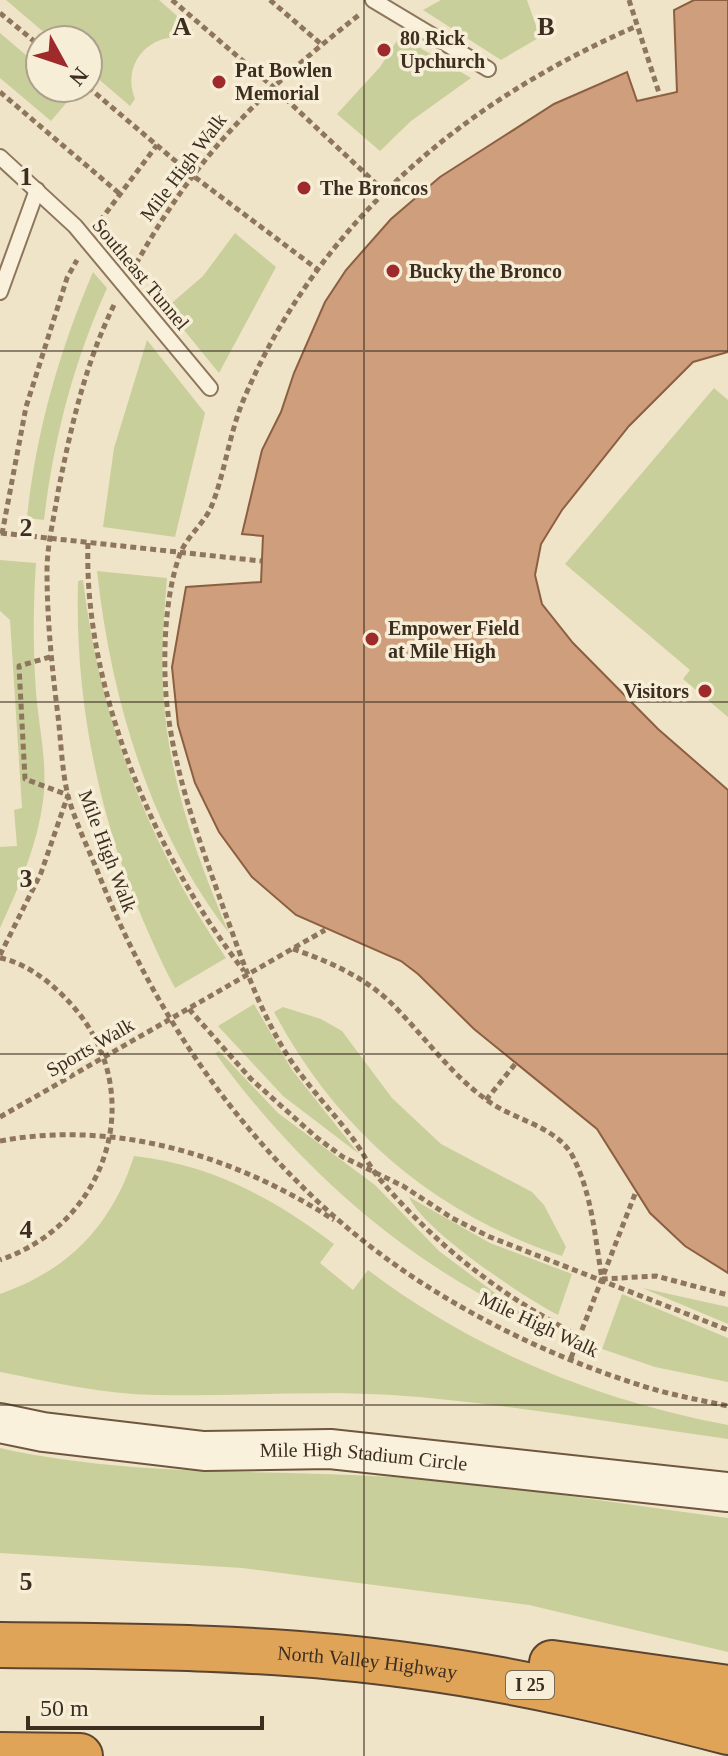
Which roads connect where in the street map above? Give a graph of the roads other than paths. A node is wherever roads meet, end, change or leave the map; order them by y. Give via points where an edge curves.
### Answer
1 (375, 1) edge
2 (488, 69) dead end
3 (0, 157) edge
4 (37, 190) junction
5 (0, 292) edge
6 (210, 388) dead end
7 (0, 1423) edge
8 (728, 1492) edge
9 (0, 1645) edge
10 (330, 1657) junction
11 (728, 1688) edge
12 (728, 1732) edge
13 (0, 1755) edge
14 (35, 1756) edge
15 (80, 1756) edge

1 - 2 lane
3 - 4 lane, Southeast Tunnel
4 - 5 lane
4 - 6 lane, Southeast Tunnel via 87,240
7 - 8 street, Mile High Stadium Circle via 175,1448 330,1449
9 - 10 highway, North Valley Highway / I 25 via 154,1646
10 - 11 highway via 523,1659
10 - 12 highway, North Valley Highway / I 25 via 515,1682
13 - 14 highway
14 - 15 highway

